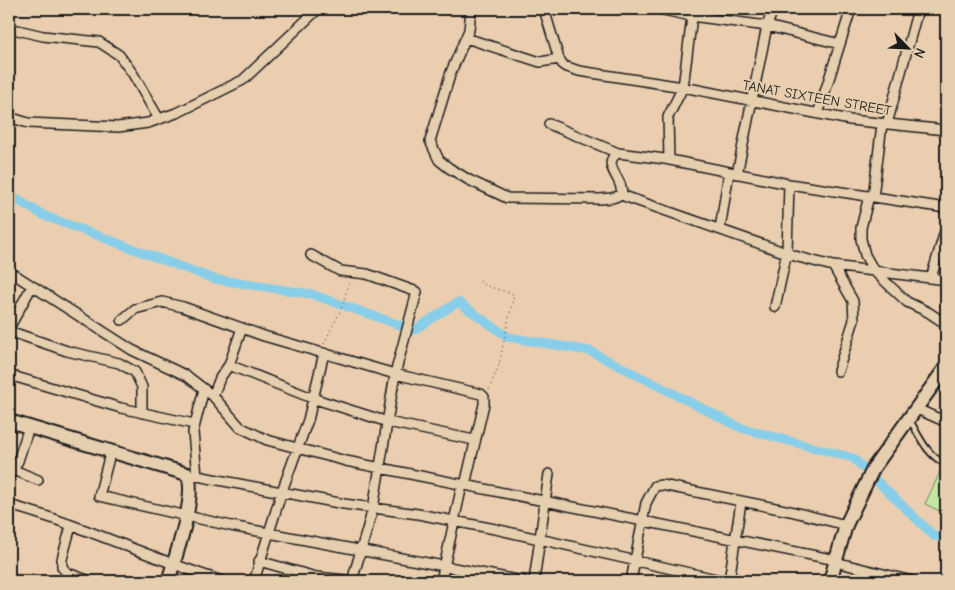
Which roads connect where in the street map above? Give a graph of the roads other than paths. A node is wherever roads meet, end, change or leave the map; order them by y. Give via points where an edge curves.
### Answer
1 (318, 9) edge
2 (471, 9) edge
3 (544, 9) edge
4 (659, 9) edge
5 (773, 9) edge
6 (850, 9) edge
7 (918, 9) edge
8 (692, 13) edge
9 (767, 26) junction
10 (9, 28) edge
11 (466, 38) junction
12 (840, 44) junction
13 (559, 59) junction
14 (683, 87) junction
15 (751, 102) junction
16 (818, 114) junction
17 (9, 117) edge
18 (159, 119) junction
19 (549, 124) dead end
20 (884, 124) junction
21 (946, 130) edge
22 (618, 153) junction
23 (669, 160) junction
24 (733, 173) junction
25 (789, 184) junction
26 (621, 195) junction
27 (871, 196) junction
28 (946, 208) edge
29 (946, 228) edge
30 (720, 229) junction
31 (787, 252) junction
32 (311, 255) dead end
33 (833, 266) junction
34 (9, 271) edge
35 (874, 271) junction
36 (931, 278) junction
37 (946, 280) edge
38 (32, 286) junction
39 (775, 307) dead end
40 (122, 320) dead end
41 (946, 324) edge
42 (242, 328) junction
43 (9, 330) edge
44 (322, 352) junction
45 (229, 365) junction
46 (946, 367) edge
47 (838, 371) dead end
48 (395, 374) junction
49 (9, 375) edge
50 (204, 389) junction
51 (213, 396) junction
52 (312, 398) junction
53 (142, 413) junction
54 (913, 414) junction
55 (9, 421) edge
56 (388, 422) junction
57 (946, 422) edge
58 (194, 424) junction
59 (29, 427) junction
60 (474, 440) junction
61 (298, 448) junction
62 (111, 450) junction
63 (946, 464) edge
64 (380, 468) junction
65 (10, 471) edge
66 (549, 474) dead end
67 (192, 475) junction
68 (38, 480) dead end
69 (464, 485) junction
70 (282, 491) junction
71 (546, 501) junction
72 (741, 502) junction
73 (9, 505) edge
74 (373, 509) junction
75 (186, 515) junction
76 (643, 520) junction
77 (454, 521) junction
78 (846, 525) junction
79 (71, 526) junction
80 (268, 532) junction
81 (540, 539) junction
82 (735, 541) junction
83 (362, 549) junction
84 (260, 561) junction
85 (635, 561) junction
86 (836, 561) junction
87 (173, 565) junction
88 (444, 566) junction
89 (78, 579) edge
90 (90, 581) edge
91 (168, 581) edge
92 (222, 581) edge
93 (254, 581) edge
94 (354, 581) edge
95 (441, 581) edge
96 (523, 581) edge
97 (534, 581) edge
98 (631, 581) edge
99 (727, 581) edge
100 (830, 581) edge
101 (912, 581) edge

1 - 18 street via 243,80
2 - 11 street
3 - 13 street
4 - 8 street
5 - 9 street
6 - 12 street
7 - 20 street
8 - 9 street
8 - 14 street
9 - 12 street
9 - 15 street
10 - 18 street via 43,36 99,42 118,55 128,67
11 - 13 street via 540,62
11 - 26 street via 451,72 430,142 439,160 469,180 508,198 606,198
12 - 16 street
13 - 14 street, TANAT SIXTEEN STREET via 564,66 586,73
14 - 15 street, TANAT SIXTEEN STREET
14 - 23 street via 668,117
15 - 16 street, TANAT SIXTEEN STREET
15 - 24 street
16 - 20 street, TANAT SIXTEEN STREET
17 - 18 street via 28,123 118,127
19 - 22 street
20 - 21 street, TANAT SIXTEEN STREET
20 - 27 street
22 - 23 street
22 - 26 street via 612,159 611,167 621,184
23 - 24 street
24 - 25 street
24 - 30 street
25 - 27 street
25 - 31 street
26 - 30 street
27 - 28 street
27 - 35 street via 862,222 861,239
29 - 36 street
30 - 31 street
31 - 33 street
31 - 39 street
32 - 48 street via 340,271 367,274 416,292
33 - 35 street
33 - 47 street via 853,301 854,320
34 - 38 street
35 - 36 street
35 - 41 street via 907,302
36 - 37 street
38 - 43 street
38 - 50 street via 132,350 187,376
40 - 42 street via 135,309 162,302
42 - 44 street
42 - 45 street
43 - 53 street via 67,351 119,363 135,372 142,387
44 - 48 street
44 - 52 street
45 - 51 street
45 - 52 street
46 - 54 street
48 - 56 street
48 - 60 street via 484,396
49 - 53 street
50 - 51 street
50 - 58 street
51 - 61 street via 240,427 267,440
52 - 56 street
52 - 61 street
53 - 58 street
54 - 57 street
54 - 63 lane via 927,448
54 - 78 street via 874,467
55 - 59 street
56 - 60 street
56 - 64 street
58 - 67 street
59 - 62 street
59 - 65 street
60 - 69 street
61 - 64 street
61 - 70 street
62 - 67 street
62 - 75 street via 99,496
64 - 69 street
64 - 74 street
65 - 68 street
66 - 71 street
67 - 70 street
67 - 75 street
69 - 71 street
69 - 77 street
70 - 74 street
70 - 80 street
71 - 76 street
71 - 81 street
72 - 76 street via 655,486 646,503
72 - 78 street
72 - 82 street
73 - 79 street
74 - 77 street
74 - 83 street
75 - 80 street
75 - 87 street
76 - 82 street
76 - 85 street
77 - 81 street
77 - 88 street
78 - 86 street
79 - 87 street
79 - 89 street via 62,567
80 - 83 street
80 - 84 street
81 - 85 street
81 - 97 street
82 - 86 street
82 - 99 street
83 - 88 street
83 - 94 street
84 - 93 street
84 - 94 street via 316,577
85 - 98 street
85 - 99 street
86 - 100 street
86 - 101 street
87 - 91 street
87 - 92 street
88 - 95 street
88 - 96 street
89 - 90 street

